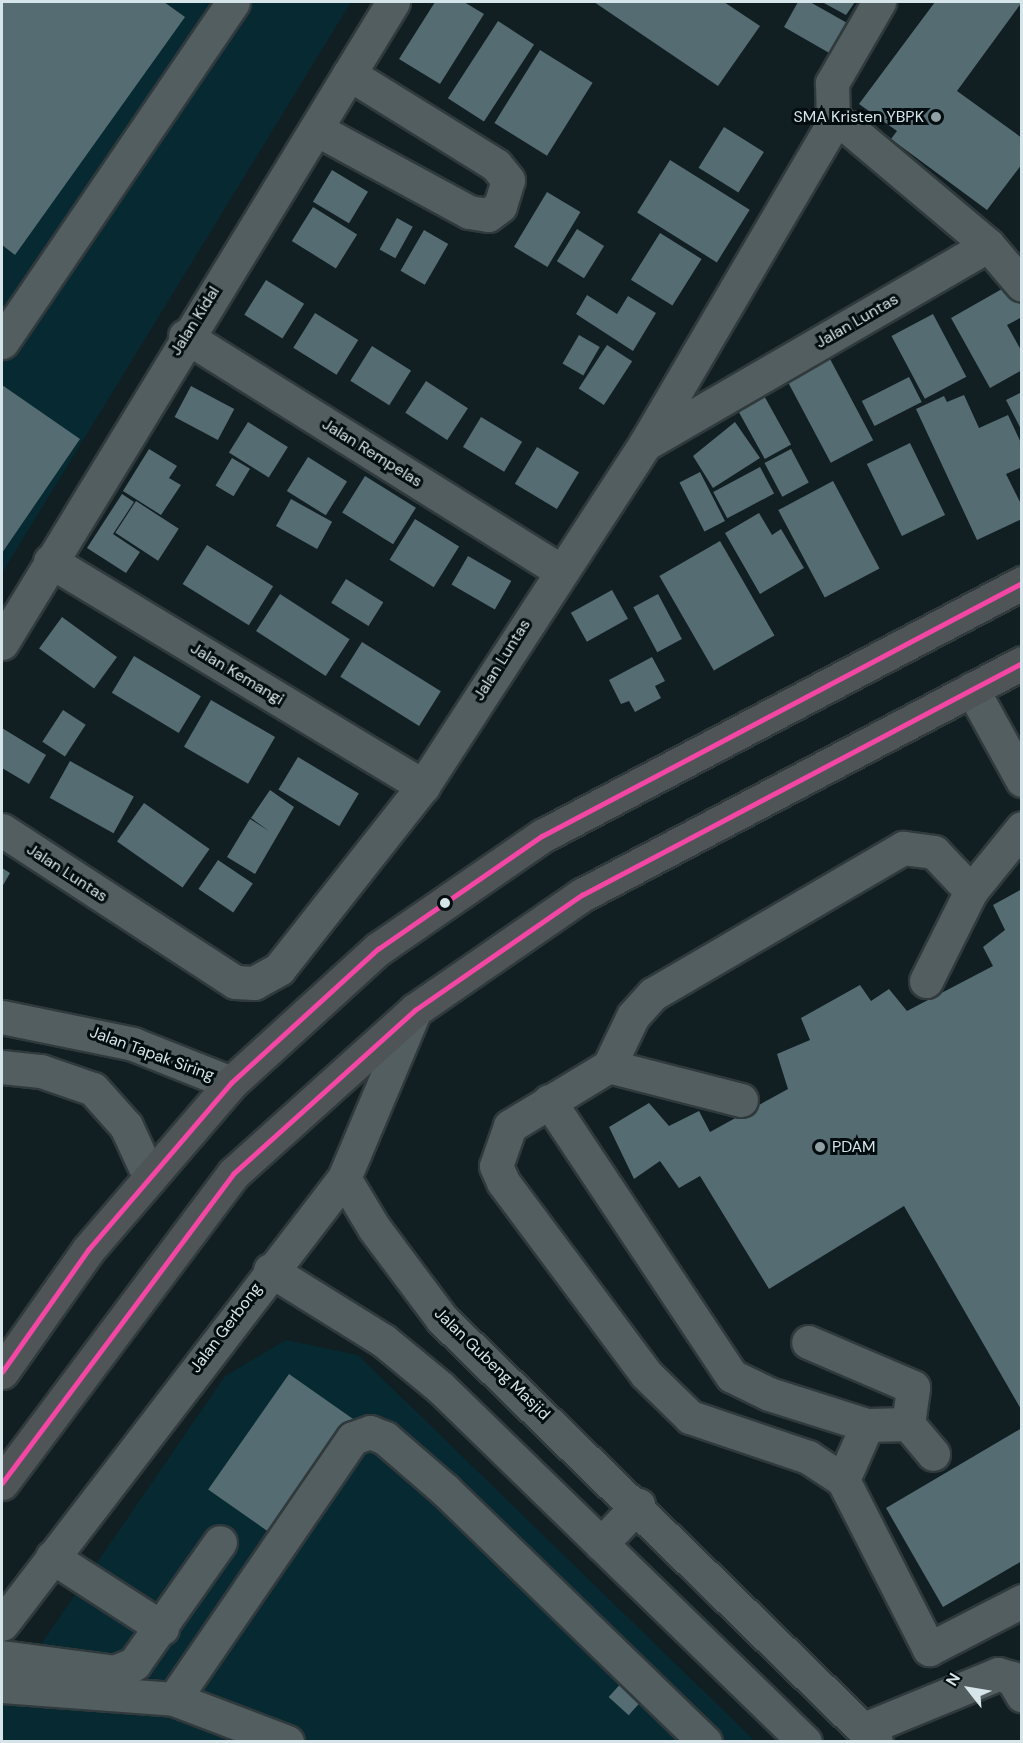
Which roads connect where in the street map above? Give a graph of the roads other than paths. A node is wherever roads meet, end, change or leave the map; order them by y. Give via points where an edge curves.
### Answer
1 (233, 2) edge
2 (393, 2) edge
3 (879, 2) edge
4 (350, 74) junction
5 (833, 123) junction
6 (316, 129) junction
7 (988, 245) junction
8 (1022, 285) edge
9 (185, 336) junction
10 (2, 342) edge
11 (645, 444) junction
12 (50, 561) junction
13 (559, 570) junction
14 (1022, 583) edge
15 (2, 643) edge
16 (1022, 663) edge
17 (972, 689) junction
18 (1022, 780) edge
19 (423, 786) junction
20 (1022, 828) edge
21 (2, 830) edge
22 (971, 891) junction
23 (926, 981) dead end
24 (415, 1011) junction
25 (2, 1017) edge
26 (609, 1066) junction
27 (2, 1067) edge
28 (231, 1083) junction
29 (741, 1100) dead end
30 (549, 1101) junction
31 (150, 1178) junction
32 (344, 1178) junction
33 (270, 1270) junction
34 (808, 1342) dead end
35 (2, 1372) edge
36 (741, 1383) junction
37 (705, 1424) junction
38 (908, 1424) junction
39 (867, 1425) junction
40 (933, 1454) dead end
41 (843, 1480) junction
42 (2, 1483) edge
43 (638, 1505) junction
44 (220, 1542) dead end
45 (601, 1544) junction
46 (52, 1557) junction
47 (1022, 1600) edge
48 (2, 1624) edge
49 (162, 1628) junction
50 (929, 1649) junction
51 (2, 1657) edge
52 (2, 1686) edge
53 (946, 1693) junction
54 (1022, 1695) edge
55 (174, 1699) junction
56 (870, 1735) edge
57 (286, 1742) edge
58 (705, 1742) edge
59 (805, 1742) edge

1 - 10 street
2 - 4 street, Jalan Kidal
3 - 5 street via 832,83
4 - 6 street, Jalan Kidal
4 - 6 street via 496,165 508,180 500,206 488,215 469,212
5 - 7 street via 849,128
5 - 11 street
6 - 9 street, Jalan Kidal
7 - 8 street
7 - 11 street, Jalan Luntas
9 - 12 street, Jalan Kidal
9 - 13 street, Jalan Rempelas
11 - 13 street, Jalan Luntas
12 - 15 street, Jalan Kidal
12 - 19 street, Jalan Kemangi
13 - 19 street, Jalan Luntas
14 - 28 main road via 542,836 378,949
16 - 17 main road
17 - 18 street
17 - 24 main road via 582,895
19 - 21 street, Jalan Luntas via 279,969 246,984 219,974
20 - 22 street
22 - 23 street
22 - 26 street via 934,852 903,848 653,994 633,1016
24 - 32 street, Jalan Gerbong
24 - 42 main road via 233,1174 141,1289
25 - 28 street, Jalan Tapak Siring via 102,1035
26 - 29 street
26 - 30 street
27 - 31 street via 41,1071 93,1089 126,1126
28 - 31 main road
30 - 36 street via 719,1362
30 - 37 street via 505,1133 497,1154 499,1175 646,1374 665,1395
31 - 35 main road via 88,1250
32 - 33 street, Jalan Gerbong
32 - 43 street, Jalan Gubeng Masjid via 374,1228 442,1319
33 - 45 street via 384,1341 441,1387
33 - 46 street, Jalan Gerbong
34 - 38 street via 913,1387
36 - 37 street
36 - 39 street
37 - 41 street via 808,1457
38 - 39 street
38 - 40 street
39 - 41 street
41 - 50 street
43 - 45 street
43 - 56 street, Jalan Gubeng Masjid
44 - 49 street
45 - 59 street
46 - 48 street, Jalan Gerbong
46 - 49 street
47 - 50 street
49 - 51 street via 134,1664 114,1672
50 - 53 street
52 - 55 street
53 - 54 street via 1002,1673
53 - 56 street
55 - 57 street
55 - 58 street via 353,1438 370,1432 385,1438 445,1490

